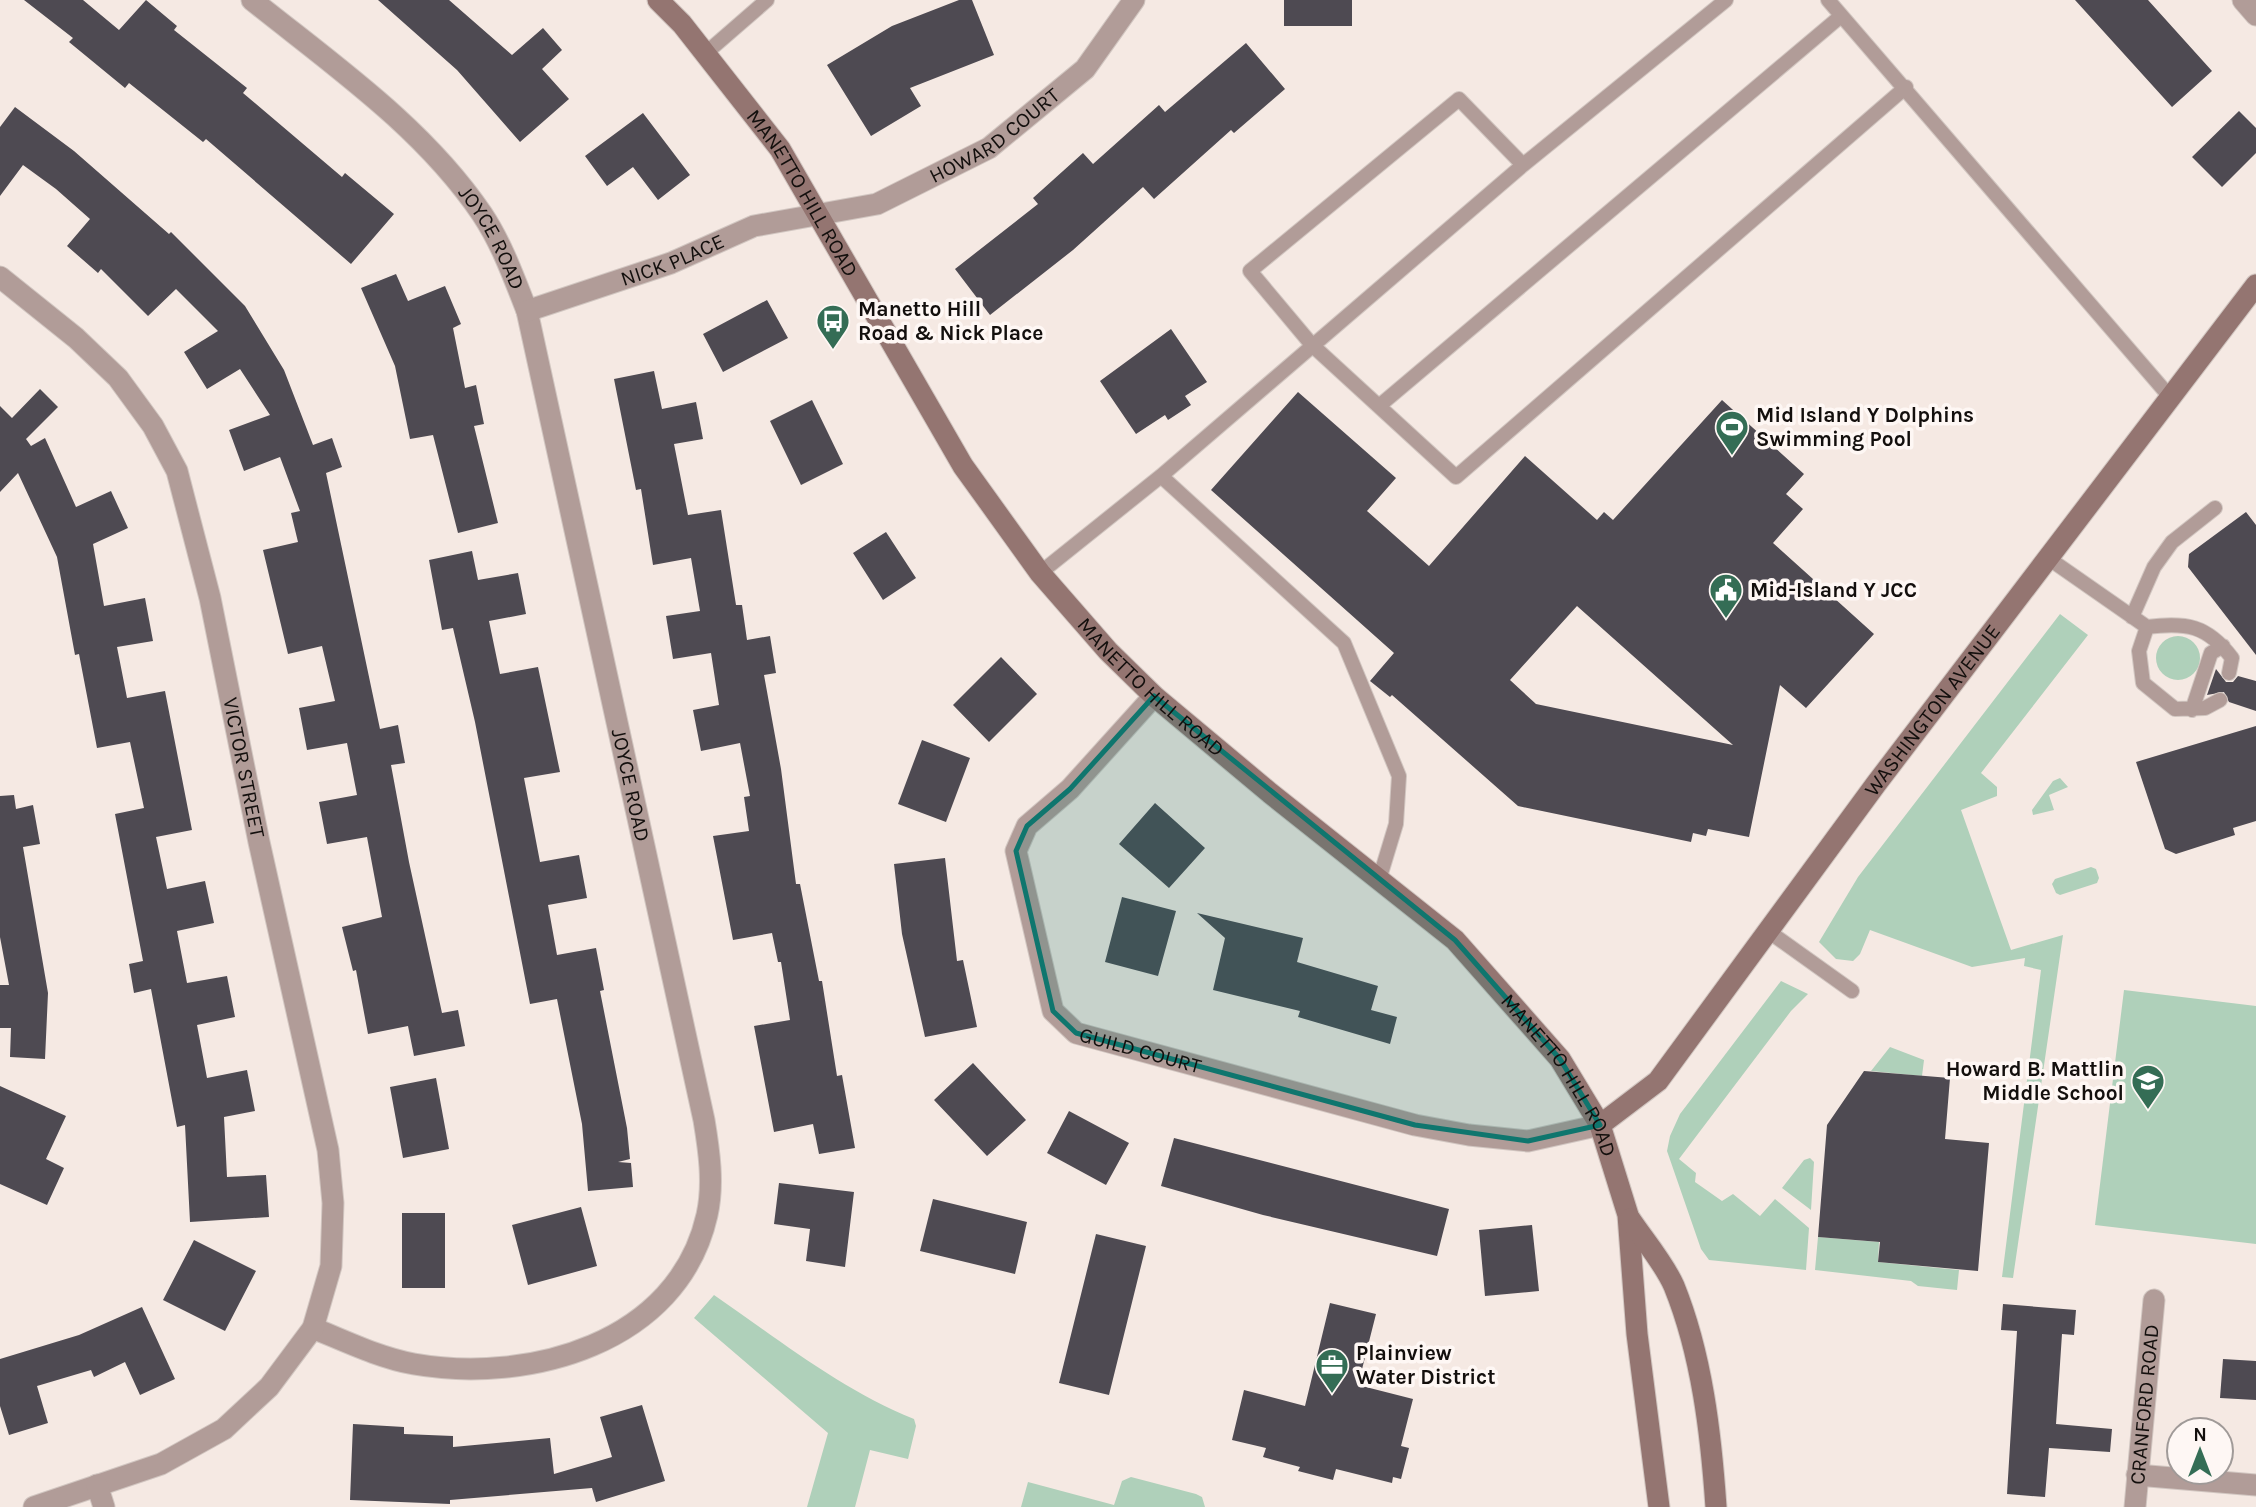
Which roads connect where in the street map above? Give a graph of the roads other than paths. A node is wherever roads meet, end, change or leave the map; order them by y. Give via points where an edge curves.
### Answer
1 (252, 0) edge
2 (658, 0) edge
3 (767, 0) edge
4 (1134, 0) edge
5 (1726, 0) edge
6 (1828, 0) edge
7 (2243, 0) edge
8 (2256, 15) edge
9 (1841, 16) junction
10 (706, 53) junction
11 (1906, 87) junction
12 (1523, 165) junction
13 (816, 215) junction
14 (0, 277) edge
15 (2256, 285) edge
16 (527, 311) junction
17 (1312, 345) junction
18 (2170, 397) junction
19 (1379, 406) junction
20 (1161, 476) junction
21 (2215, 508) dead end
22 (2048, 558) junction
23 (1040, 573) junction
24 (2132, 617) junction
25 (2147, 627) junction
26 (2223, 646) junction
27 (2229, 673) dead end
28 (1154, 696) junction
29 (2221, 699) dead end
30 (2192, 710) junction
31 (1379, 880) junction
32 (1768, 931) junction
33 (1852, 991) dead end
34 (1601, 1125) junction
35 (1628, 1215) junction
36 (2154, 1300) dead end
37 (313, 1328) junction
38 (2137, 1475) junction
39 (2256, 1485) edge
40 (97, 1486) junction
41 (34, 1507) edge
42 (104, 1507) edge
43 (1659, 1507) edge
44 (1716, 1507) edge
45 (2135, 1507) edge

1 - 16 street, JOYCE ROAD via 390,112 448,170 482,215 508,261
2 - 10 main road, MANETTO HILL ROAD
3 - 10 lane
4 - 13 street, HOWARD COURT via 1086,69 989,148 877,204
5 - 12 lane
6 - 9 lane
7 - 8 street
9 - 11 lane
9 - 19 lane
10 - 13 main road, MANETTO HILL ROAD via 780,149
11 - 18 lane
11 - 19 lane via 1456,477
12 - 17 lane
12 - 17 lane via 1459,99 1250,271
13 - 16 street, NICK PLACE via 754,226 671,263
13 - 23 main road, MANETTO HILL ROAD via 963,466
14 - 37 street, VICTOR STREET via 117,378 153,426 177,471 210,598 328,1150 333,1203 331,1266
15 - 18 main road, WASHINGTON AVENUE
16 - 37 street, JOYCE ROAD via 704,1119 710,1161 707,1214 692,1256 651,1309 616,1335 561,1359 495,1371 412,1364
17 - 19 lane
17 - 20 lane
18 - 22 main road, WASHINGTON AVENUE
20 - 23 lane
20 - 31 lane via 1344,643 1399,776 1396,824
21 - 24 lane via 2172,542 2154,567
22 - 24 lane
22 - 32 main road, WASHINGTON AVENUE
23 - 28 main road, MANETTO HILL ROAD
24 - 25 lane
25 - 26 lane via 2174,623 2205,631
25 - 30 lane via 2139,652 2143,683 2175,709
26 - 27 lane via 2232,658
26 - 30 lane via 2211,653
28 - 31 main road, MANETTO HILL ROAD
28 - 34 street, GUILD COURT via 1070,789 1027,826 1016,851 1053,1011 1076,1033 1415,1125 1498,1140 1528,1140
29 - 30 lane
31 - 34 main road, MANETTO HILL ROAD via 1455,940 1560,1059
32 - 33 lane
32 - 34 main road, WASHINGTON AVENUE via 1658,1081
34 - 35 main road, MANETTO HILL ROAD
35 - 43 main road, MANETTO HILL ROAD via 1637,1334
35 - 44 main road, MANETTO HILL ROAD via 1674,1285 1711,1434
36 - 38 street, CRANFORD ROAD
37 - 40 street via 268,1387 224,1429 161,1464
38 - 39 street
38 - 45 street, CRANFORD ROAD
40 - 41 street
40 - 42 street

